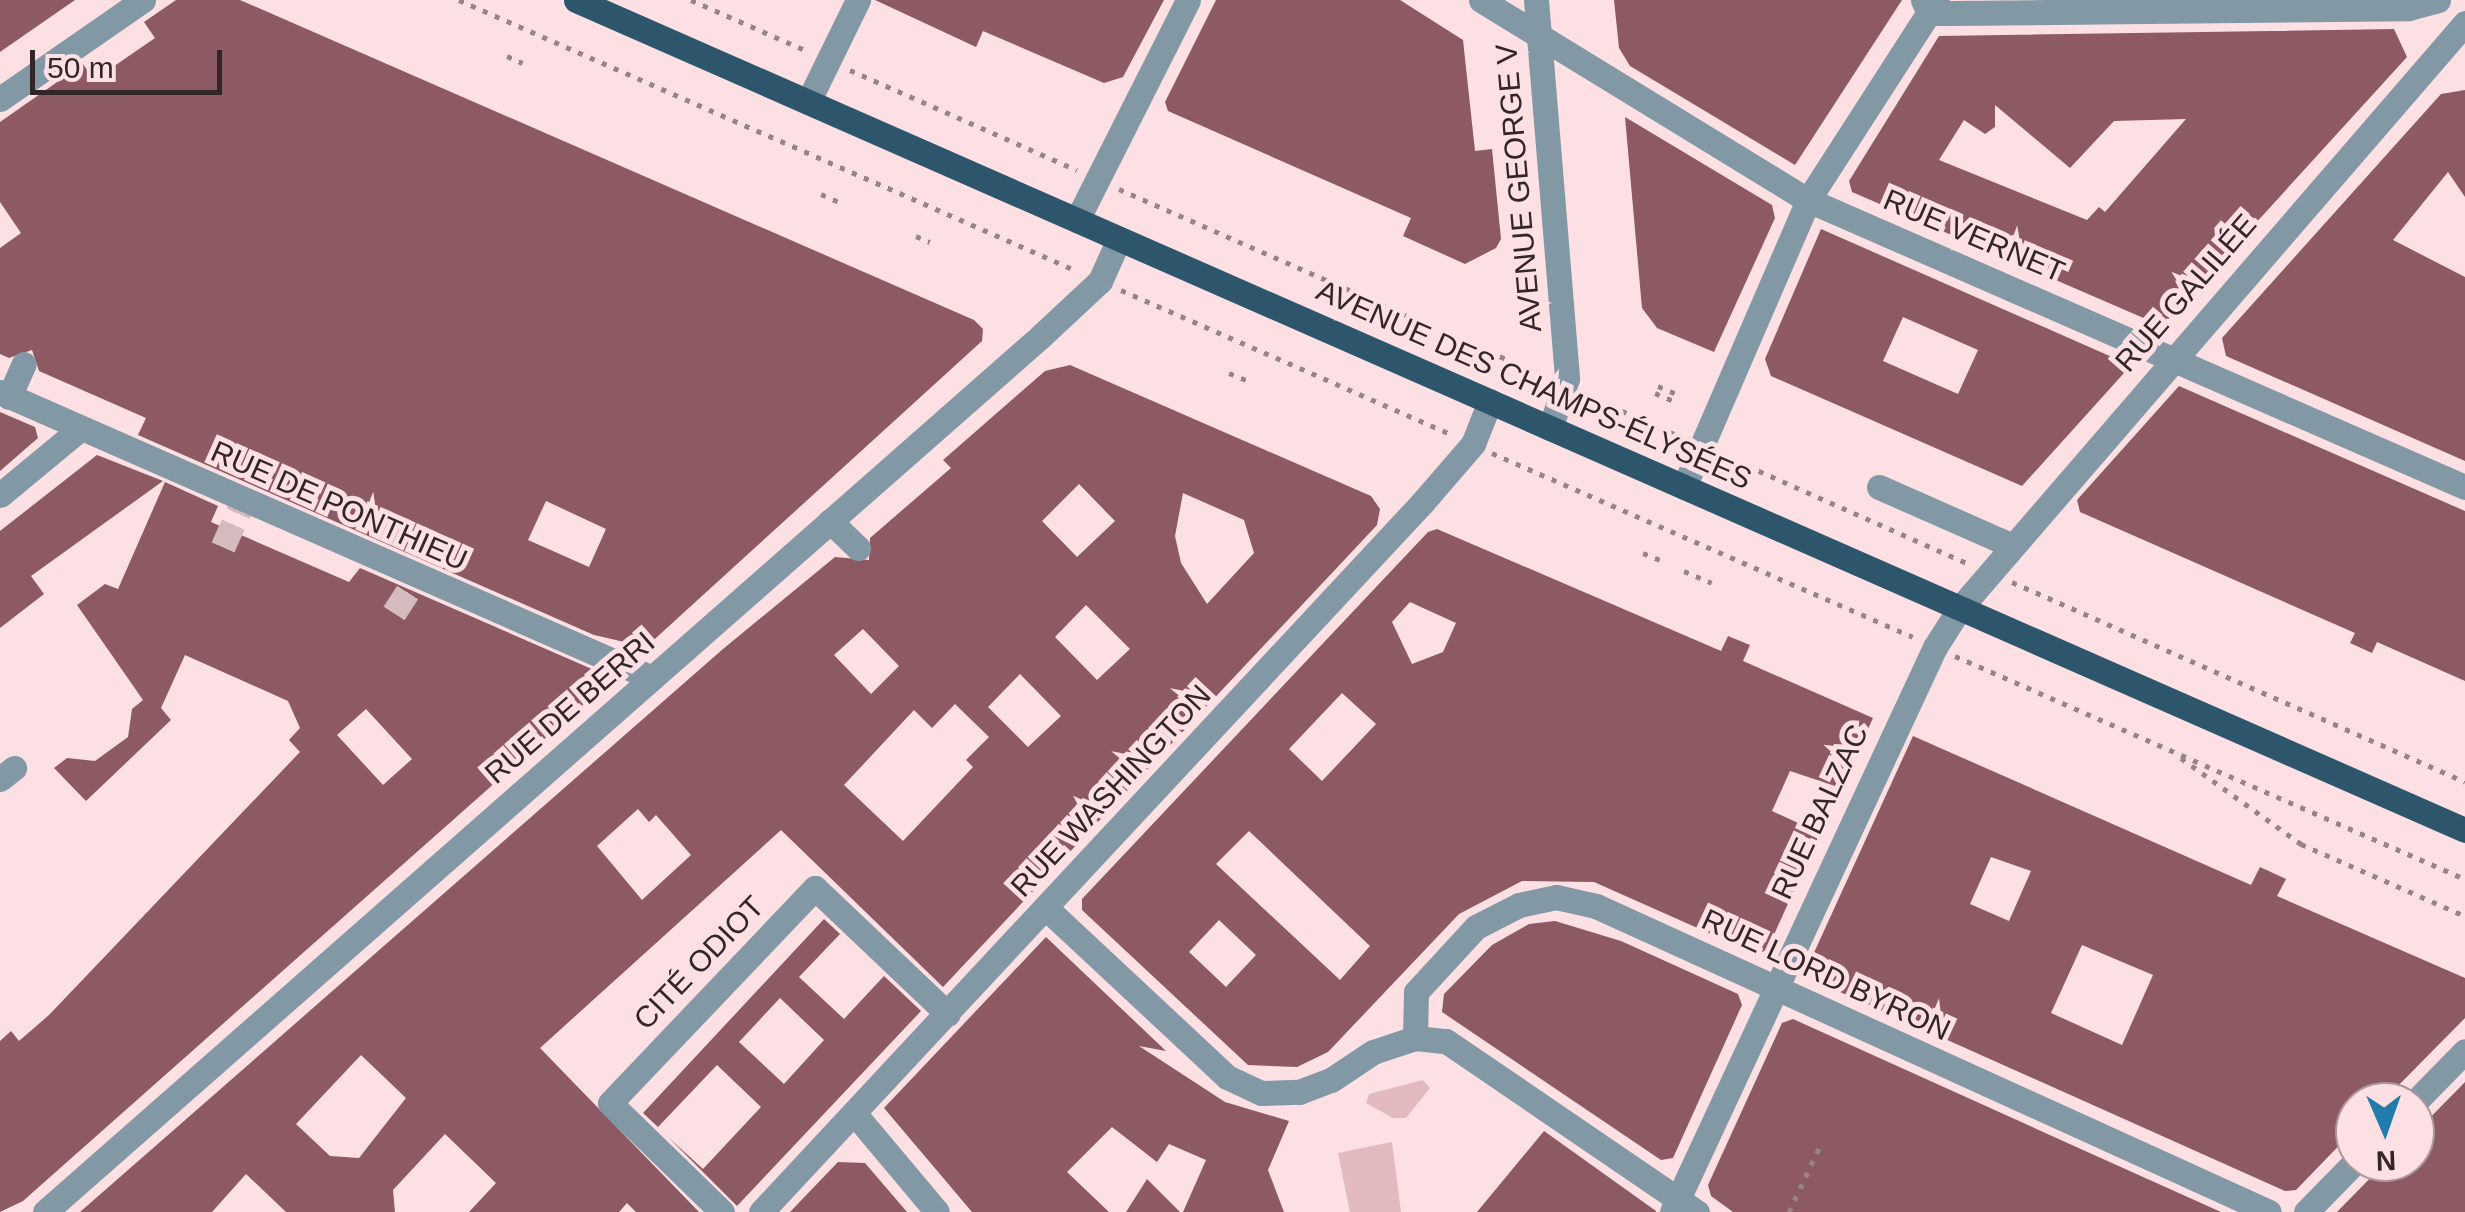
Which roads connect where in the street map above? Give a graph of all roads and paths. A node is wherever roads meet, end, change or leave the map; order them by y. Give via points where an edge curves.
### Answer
1 (143, 0) edge
2 (459, 0) edge
3 (576, 0) edge
4 (691, 0) edge
5 (858, 0) edge
6 (1188, 0) edge
7 (1536, 0) edge
8 (2438, 0) edge
9 (1485, 2) edge
10 (1929, 4) edge
11 (2465, 23) edge
12 (1539, 34) junction
13 (506, 56) dead end
14 (828, 60) junction
15 (523, 62) dead end
16 (0, 99) edge
17 (808, 102) junction
18 (1096, 179) junction
19 (821, 194) dead end
20 (1808, 200) junction
21 (841, 202) dead end
22 (1077, 220) junction
23 (916, 236) dead end
24 (1119, 239) junction
25 (930, 242) dead end
26 (1080, 272) dead end
27 (1116, 288) dead end
28 (2173, 357) junction
29 (24, 364) dead end
30 (1229, 373) dead end
31 (1251, 382) dead end
32 (1567, 386) junction
33 (1657, 390) dead end
34 (5, 394) edge
35 (1678, 399) dead end
36 (1490, 401) junction
37 (81, 428) junction
38 (1550, 428) junction
39 (1456, 437) dead end
40 (1702, 446) junction
41 (1488, 451) dead end
42 (1684, 486) junction
43 (2465, 487) edge
44 (1879, 488) dead end
45 (0, 495) edge
46 (830, 521) junction
47 (2008, 544) junction
48 (858, 548) dead end
49 (1643, 553) dead end
50 (1660, 560) dead end
51 (1684, 570) dead end
52 (1987, 572) junction
53 (1712, 583) dead end
54 (1960, 608) junction
55 (1922, 642) dead end
56 (1945, 651) dead end
57 (652, 678) junction
58 (2166, 748) junction
59 (2465, 782) edge
60 (2465, 830) edge
61 (2465, 879) edge
62 (1047, 909) junction
63 (2465, 916) edge
64 (1774, 988) junction
65 (948, 1014) junction
66 (1415, 1038) junction
67 (2465, 1051) edge
68 (2434, 1082) edge
69 (854, 1113) junction
70 (1822, 1142) dead end
71 (2335, 1182) edge
72 (1682, 1208) edge
73 (45, 1212) edge
74 (722, 1212) edge
75 (762, 1212) edge
76 (938, 1212) edge
77 (1789, 1212) edge
78 (2269, 1212) edge
79 (2306, 1212) edge

1 - 16 street
2 - 26 path
3 - 17 main road, AVENUE DES CHAMPS-ÉLYSÉES
4 - 14 path, AVENUE DES CHAMPS-ÉLYSÉES
5 - 14 street
6 - 18 street
7 - 12 street, AVENUE GEORGE V
8 - 10 street via 2410,8
9 - 12 street, RUE VERNET
10 - 20 street
11 - 28 street, RUE GALILÉE
12 - 20 street, RUE VERNET
12 - 32 street, AVENUE GEORGE V
13 - 15 path
14 - 17 street
14 - 18 path, AVENUE DES CHAMPS-ÉLYSÉES
17 - 22 main road, AVENUE DES CHAMPS-ÉLYSÉES
18 - 22 street
18 - 32 path, AVENUE DES CHAMPS-ÉLYSÉES
19 - 21 path
20 - 28 street, RUE VERNET
20 - 40 street
22 - 24 main road, AVENUE DES CHAMPS-ÉLYSÉES
23 - 25 path
24 - 36 main road, AVENUE DES CHAMPS-ÉLYSÉES
24 - 46 street, RUE DE BERRI via 1100,281
27 - 39 path
28 - 43 street, RUE VERNET
28 - 47 street, RUE GALILÉE
29 - 34 street
30 - 31 path
32 - 38 street, AVENUE GEORGE V
32 - 40 path, AVENUE DES CHAMPS-ÉLYSÉES
33 - 35 path
34 - 37 street, RUE DE PONTHIEU
36 - 38 main road, AVENUE DES CHAMPS-ÉLYSÉES
36 - 62 street, RUE WASHINGTON via 1473,444
37 - 45 street
37 - 57 street, RUE DE PONTHIEU
38 - 42 main road, AVENUE DES CHAMPS-ÉLYSÉES
40 - 42 street
40 - 52 path, AVENUE DES CHAMPS-ÉLYSÉES
41 - 55 path
42 - 54 main road, AVENUE DES CHAMPS-ÉLYSÉES
44 - 47 street
46 - 48 street
46 - 57 street, RUE DE BERRI
47 - 52 street, RUE GALILÉE
49 - 50 path
51 - 53 path
52 - 54 street, RUE GALILÉE
52 - 59 path, AVENUE DES CHAMPS-ÉLYSÉES
54 - 60 main road, AVENUE DES CHAMPS-ÉLYSÉES
54 - 64 street, RUE BALZAC via 1935,646
56 - 58 path
57 - 73 street, RUE DE BERRI
58 - 61 path
58 - 63 path via 2301,844
62 - 65 street, RUE WASHINGTON
62 - 66 street via 1228,1077 1262,1092 1298,1092 1331,1080 1372,1052
64 - 66 street, RUE LORD BYRON via 1596,906 1556,898 1518,905 1476,927 1416,992
64 - 72 street, RUE BALZAC
64 - 78 street, RUE LORD BYRON
65 - 69 street, RUE WASHINGTON
65 - 74 street, CITÉ ODIOT via 815,888 610,1103
66 - 72 street via 1446,1041 1474,1055
67 - 68 street
69 - 75 street, RUE WASHINGTON
69 - 76 street
70 - 77 path
71 - 79 street

